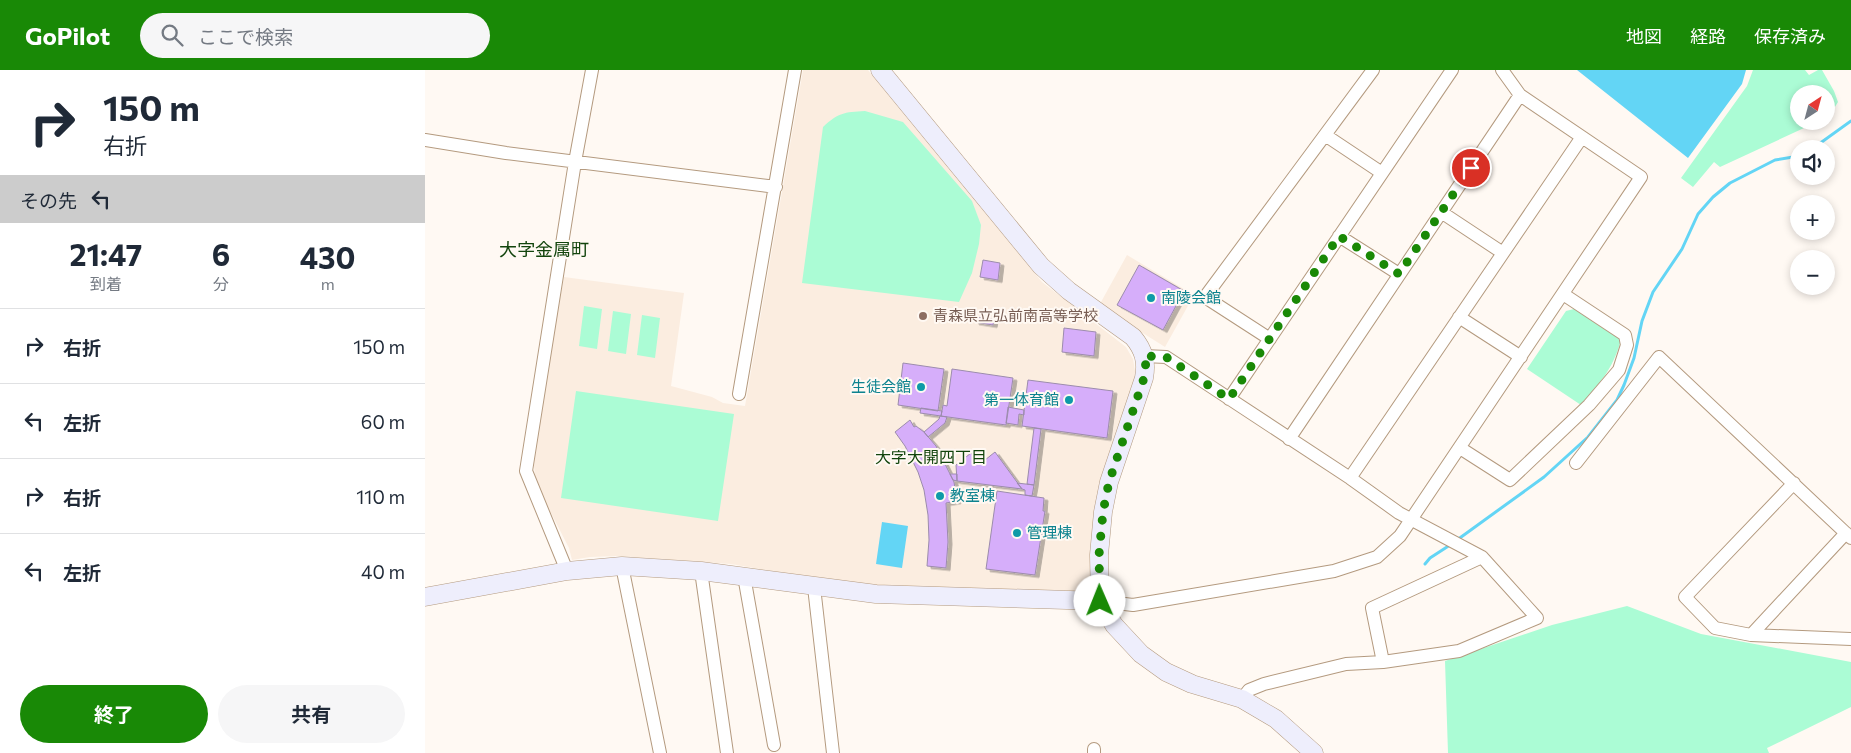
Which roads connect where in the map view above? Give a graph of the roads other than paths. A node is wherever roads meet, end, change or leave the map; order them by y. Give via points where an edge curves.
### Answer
1 (592, 70) edge
2 (795, 70) edge
3 (880, 70) edge
4 (1373, 70) edge
5 (1452, 70) edge
6 (1502, 70) edge
7 (1520, 95) junction
8 (1325, 135) junction
9 (1581, 137) junction
10 (425, 140) edge
11 (575, 162) junction
12 (1382, 173) junction
13 (775, 188) junction
14 (1441, 212) junction
15 (1339, 236) junction
16 (1503, 253) junction
17 (1399, 274) junction
18 (1563, 294) junction
19 (1459, 317) junction
20 (1270, 339) junction
21 (1144, 356) junction
22 (1521, 357) junction
23 (739, 394) dead end
24 (1229, 399) junction
25 (1289, 438) junction
26 (1460, 448) junction
27 (1576, 463) dead end
28 (1350, 478) junction
29 (1794, 483) junction
30 (1412, 520) junction
31 (1849, 535) edge
32 (1482, 557) junction
33 (622, 566) junction
34 (567, 571) junction
35 (701, 571) junction
36 (744, 576) junction
37 (813, 587) junction
38 (425, 597) edge
39 (1100, 601) junction
40 (1751, 635) junction
41 (1849, 637) edge
42 (1383, 662) junction
43 (1242, 699) junction
44 (774, 745) dead end
45 (660, 753) edge
46 (727, 753) edge
47 (833, 753) edge
48 (1314, 753) edge

1 - 11 street
2 - 13 street
3 - 21 street via 1041,266 1069,291 1133,337
4 - 8 street
5 - 12 street
6 - 7 street
7 - 9 street
7 - 14 street
8 - 12 street
8 - 20 street via 1205,296
9 - 16 street
9 - 18 street via 1641,177
10 - 11 street
11 - 13 street
11 - 34 street via 526,471
12 - 15 street
13 - 23 street
14 - 16 street
14 - 17 street
15 - 17 street
15 - 20 street
16 - 19 street
17 - 25 street
18 - 22 street
18 - 26 street via 1625,335 1627,345 1619,370 1589,405 1510,480
19 - 22 street
19 - 28 street
20 - 24 street
21 - 24 street via 1166,357
21 - 39 street via 1144,378 1109,482 1103,512 1099,555
22 - 26 street
24 - 25 street
25 - 28 street
26 - 30 street
27 - 29 street via 1659,357
28 - 30 street
29 - 31 street
29 - 40 street via 1685,597 1715,628
30 - 32 street
30 - 39 street via 1400,536 1377,556 1334,571 1133,605
31 - 40 street
32 - 42 street via 1372,608
32 - 42 street via 1537,618 1459,651
33 - 34 street
33 - 35 street
33 - 45 street
34 - 38 street
35 - 36 street
35 - 46 street
36 - 37 street
36 - 44 street
37 - 39 street via 876,594
37 - 47 street
39 - 43 street via 1114,625 1141,654 1166,672 1192,684
40 - 41 street
42 - 43 street via 1346,664 1264,684 1249,690
43 - 48 street via 1276,719

